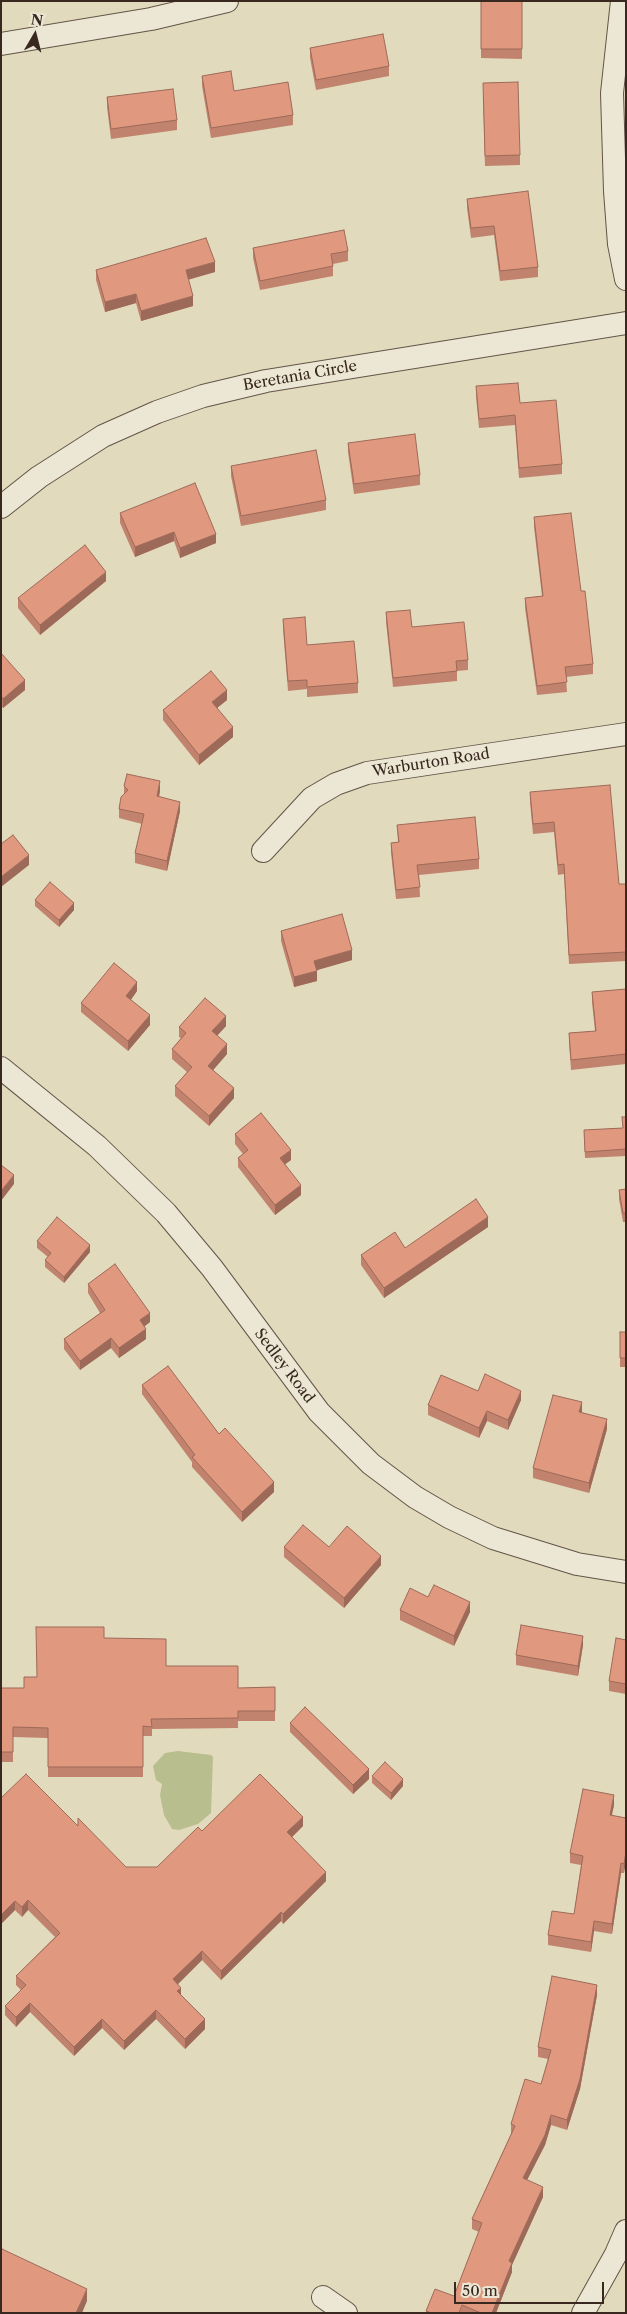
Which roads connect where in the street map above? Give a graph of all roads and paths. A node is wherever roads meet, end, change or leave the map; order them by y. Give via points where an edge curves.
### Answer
1 (226, 1) edge
2 (622, 1) edge
3 (1, 44) edge
4 (626, 279) edge
5 (626, 323) edge
6 (1, 507) edge
7 (626, 734) edge
8 (263, 851) dead end
9 (1, 1068) edge
10 (626, 1572) edge
11 (626, 2231) edge
12 (322, 2297) dead end
13 (346, 2313) edge
14 (584, 2313) edge

1 - 3 street via 155,19
2 - 4 street via 612,93 615,191 619,244
5 - 6 street, Beretania Circle via 266,381 203,396 103,436 39,477
7 - 8 street, Warburton Road via 367,773 336,784 312,798
9 - 10 street, Sedley Road via 141,1186 212,1268 319,1412 372,1464 422,1501 493,1538 577,1564
11 - 14 street
12 - 13 street

